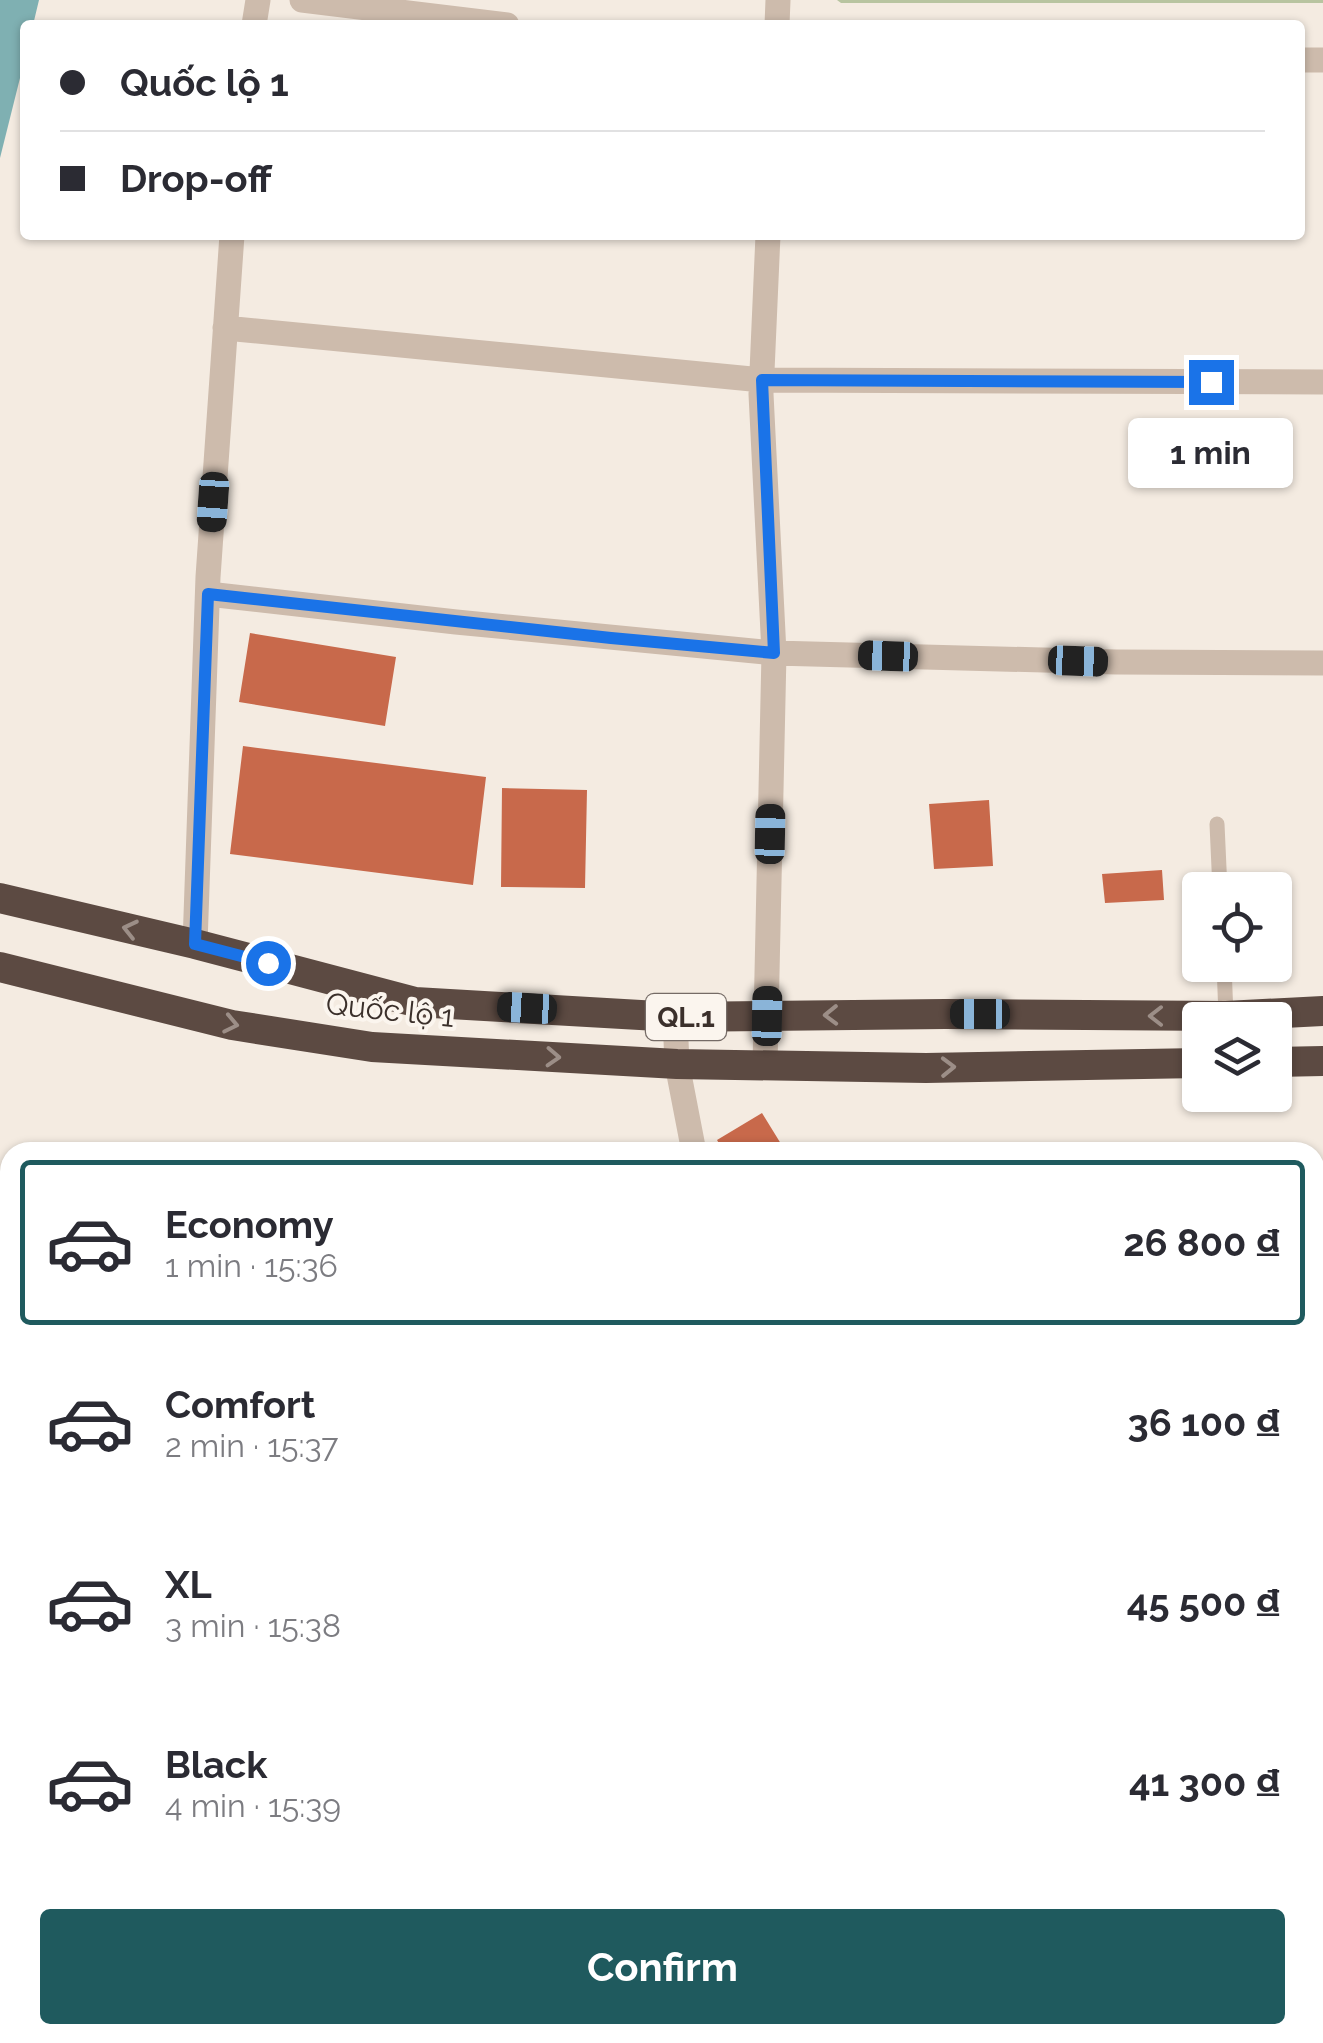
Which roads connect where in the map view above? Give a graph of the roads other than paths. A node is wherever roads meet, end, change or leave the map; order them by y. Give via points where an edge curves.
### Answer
1 (302, 0) edge
2 (466, 20) edge
3 (232, 240) edge
4 (768, 240) edge
5 (225, 328) junction
6 (762, 380) junction
7 (1323, 382) edge
8 (208, 594) junction
9 (774, 653) junction
10 (1323, 663) edge
11 (1217, 824) dead end
12 (1219, 872) edge
13 (0, 898) edge
14 (195, 944) junction
15 (0, 967) edge
16 (1323, 1011) edge
17 (1292, 1013) edge
18 (676, 1016) junction
19 (767, 1016) junction
20 (1182, 1016) edge
21 (1323, 1061) edge
22 (1182, 1062) edge
23 (1292, 1062) edge
24 (677, 1064) junction
25 (765, 1065) junction
26 (692, 1142) edge

1 - 2 street
3 - 5 street
4 - 6 street
5 - 6 street
5 - 8 street
6 - 7 street
6 - 9 street
8 - 9 street
8 - 14 street
9 - 10 street
9 - 19 street
11 - 12 lane
14 -> 13 highway, Quốc lộ 1 / QL.1
14 - 18 highway, Quốc lộ 1 / QL.1 via 416,1002
15 -> 24 highway, Quốc lộ 1 / QL.1 via 232,1025 372,1048
16 - 17 highway, Quốc lộ 1 / QL.1
18 - 19 highway, Quốc lộ 1 / QL.1
18 - 24 street
20 -> 19 highway, Quốc lộ 1 / QL.1
19 - 25 street
21 - 23 highway
25 -> 22 highway, Quốc lộ 1 / QL.1
24 - 25 highway, Quốc lộ 1 / QL.1
24 - 26 street

